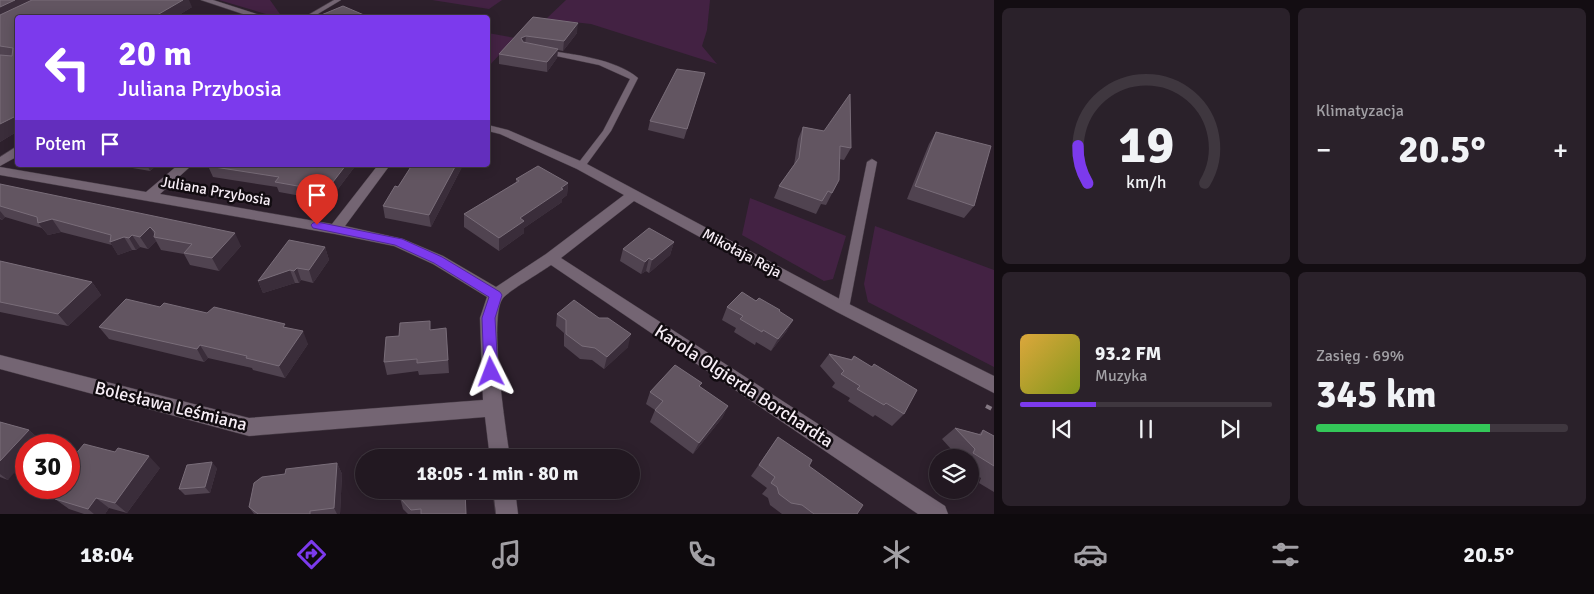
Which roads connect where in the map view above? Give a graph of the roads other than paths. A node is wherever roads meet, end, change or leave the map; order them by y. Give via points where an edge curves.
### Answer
1 (205, 0) edge
2 (338, 0) edge
3 (254, 15) edge
4 (311, 15) edge
5 (534, 50) edge
6 (490, 128) edge
7 (15, 153) edge
8 (0, 162) edge
9 (872, 162) dead end
10 (581, 166) junction
11 (184, 167) edge
12 (382, 167) edge
13 (0, 171) edge
14 (633, 195) junction
15 (150, 196) junction
16 (335, 229) junction
17 (551, 258) junction
18 (496, 295) junction
19 (843, 308) junction
20 (0, 362) edge
21 (994, 385) edge
22 (493, 408) junction
23 (499, 449) edge
24 (505, 499) edge
25 (507, 514) edge
26 (937, 514) edge

1 - 3 street
2 - 4 lane
5 - 10 lane via 617,68 634,78 607,131
6 - 10 street, Mikołaja Reja
7 - 8 street
9 - 19 lane
10 - 14 street, Mikołaja Reja
11 - 15 street, Juliana Przybosia
12 - 16 street
13 - 15 street, Juliana Przybosia
14 - 17 street
14 - 19 street, Mikołaja Reja
15 - 16 street, Juliana Przybosia
16 - 18 street, Juliana Przybosia via 398,242 438,260
17 - 18 street
17 - 26 street, Karola Olgierda Borchardta
18 - 22 street via 488,318
19 - 21 street, Mikołaja Reja
20 - 22 street, Bolesława Leśmiana via 249,427
22 - 23 street
24 - 25 street

